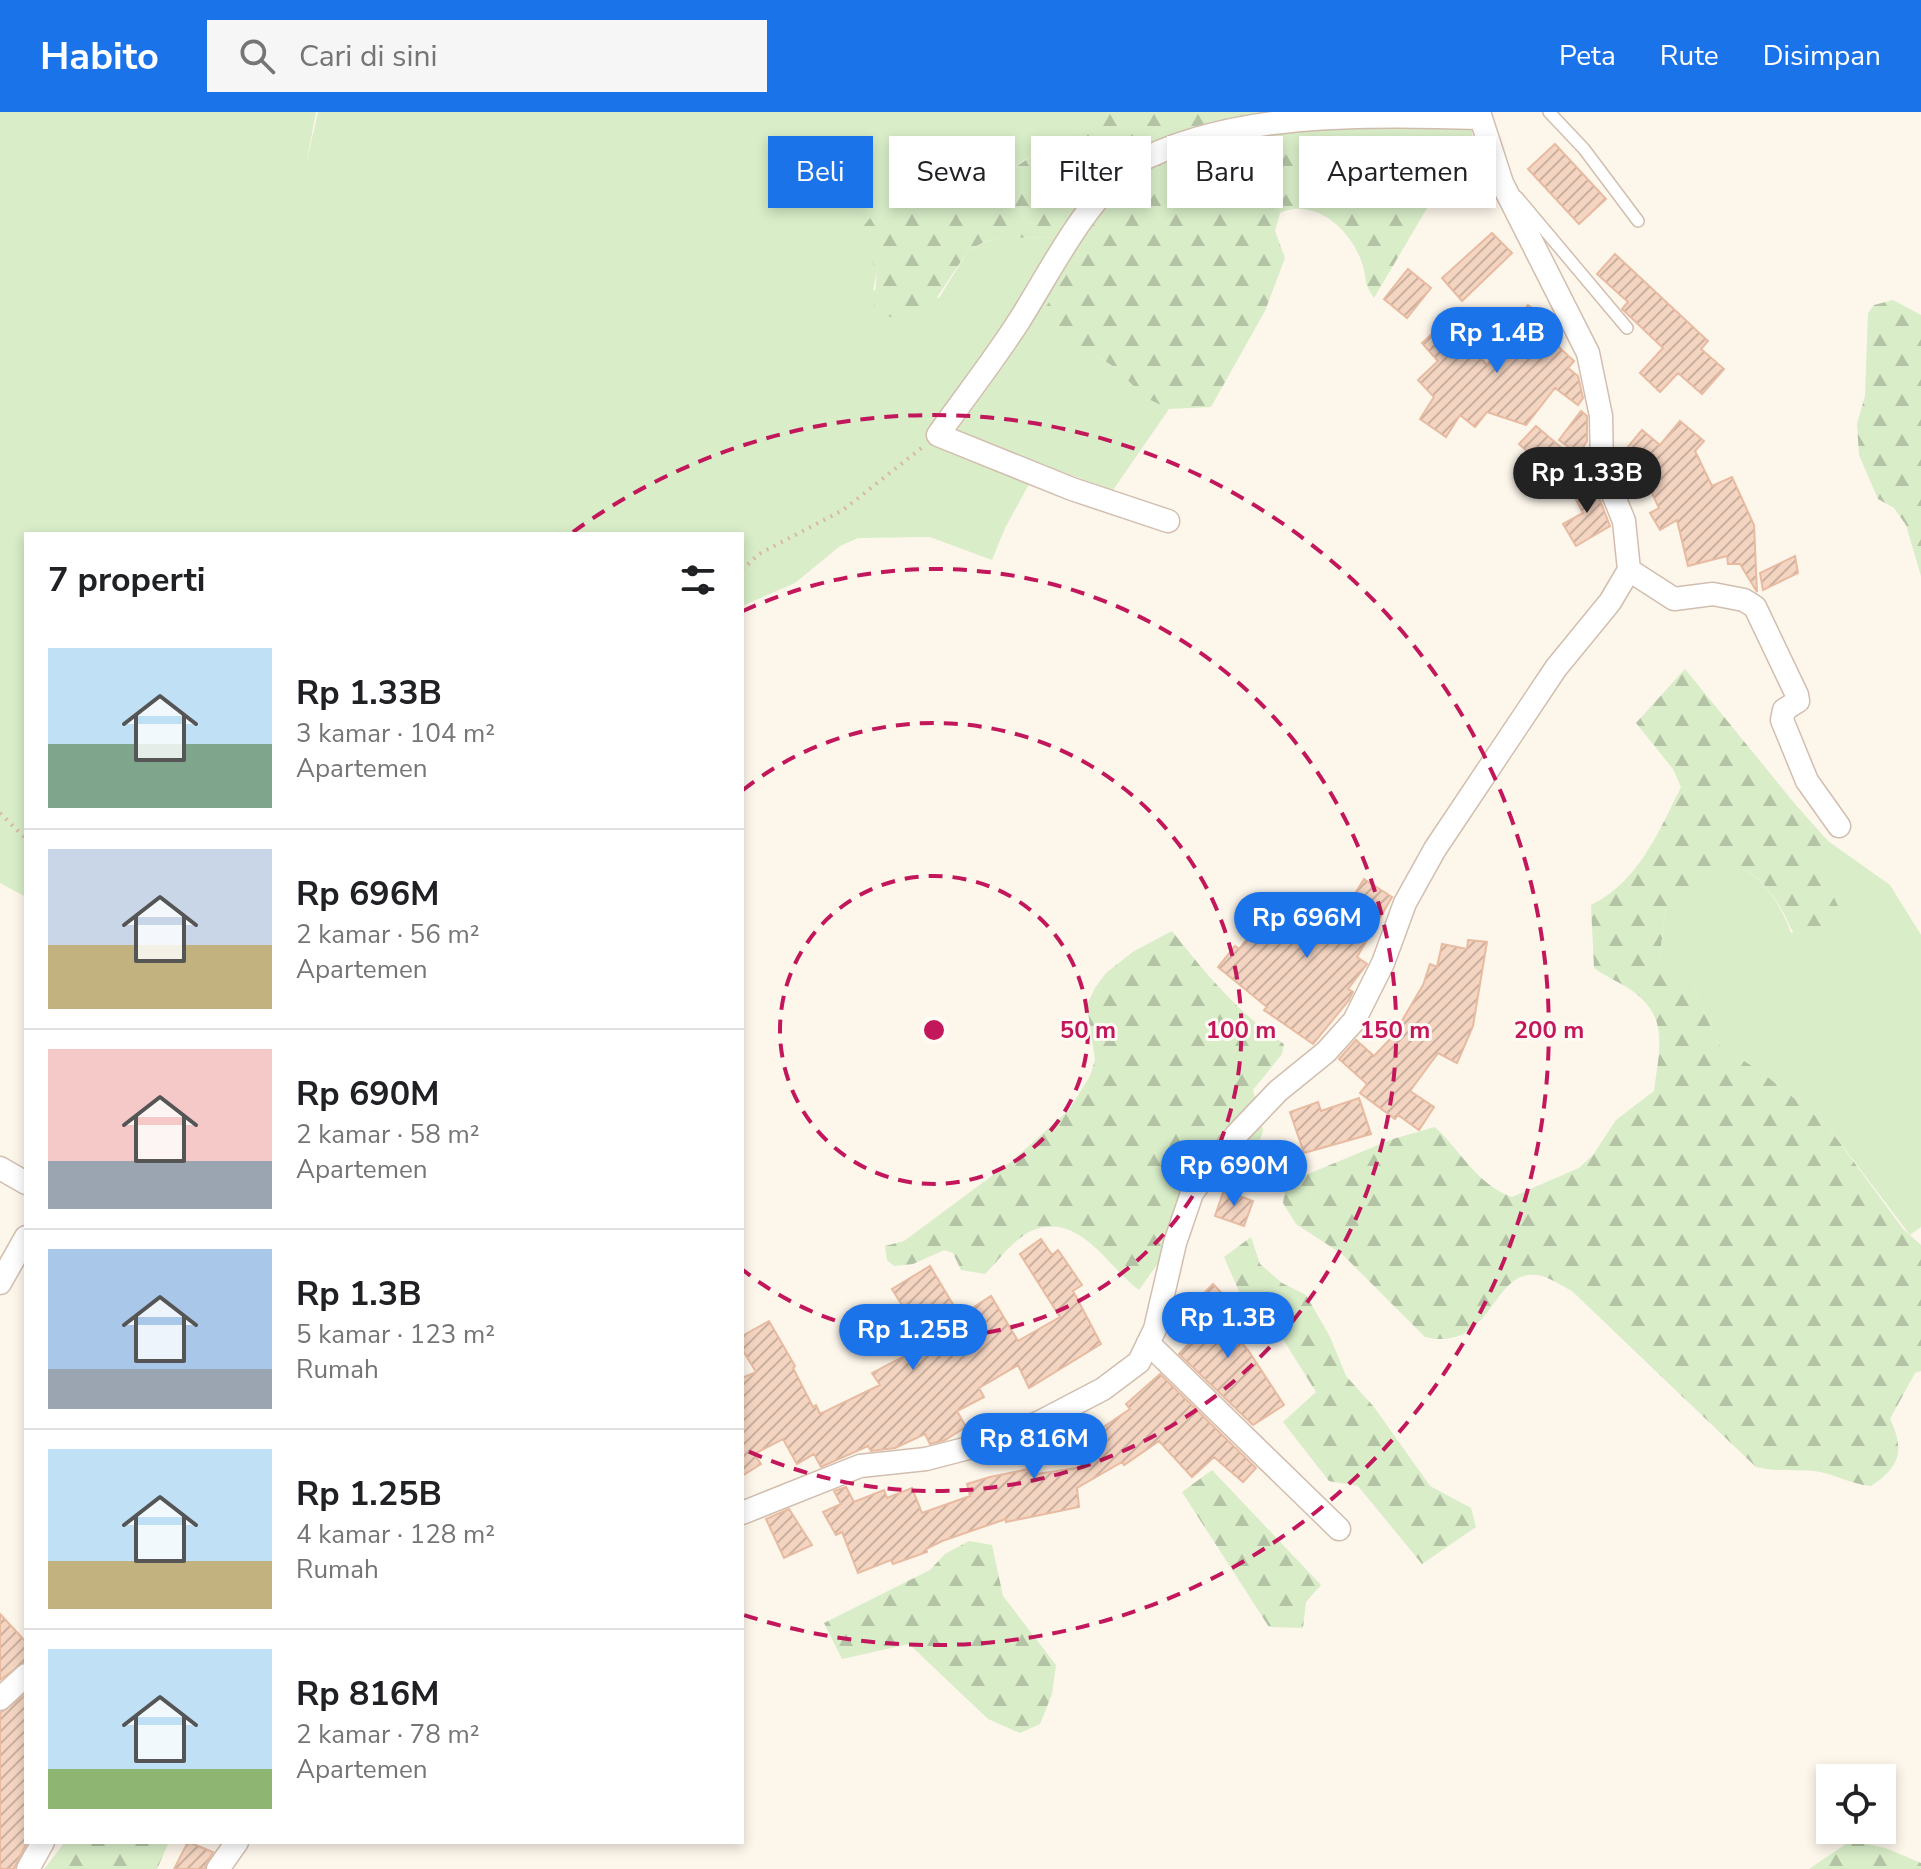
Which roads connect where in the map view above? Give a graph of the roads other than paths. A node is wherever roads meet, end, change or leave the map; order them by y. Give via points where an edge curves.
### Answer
1 (1549, 112) edge
2 (1479, 115) edge
3 (1502, 183) junction
4 (1638, 221) dead end
5 (1627, 328) dead end
6 (1533, 466) dead end
7 (1602, 467) junction
8 (1168, 521) dead end
9 (1629, 570) junction
10 (1839, 826) dead end
11 (0, 1168) edge
12 (24, 1182) edge
13 (24, 1240) edge
14 (3, 1270) edge
15 (1148, 1343) junction
16 (744, 1512) edge
17 (1339, 1529) dead end
18 (24, 1677) edge
19 (0, 1699) edge
20 (42, 1844) edge
21 (236, 1844) edge
22 (28, 1869) edge
23 (218, 1869) edge

1 - 4 lane
2 - 3 street
2 - 8 street via 1243,119 1196,132 1134,164 1094,205 938,435
3 - 5 lane via 1537,217
3 - 7 street via 1588,353 1601,416
6 - 7 street via 1554,480 1581,463
7 - 9 street via 1624,521
9 - 10 street via 1674,599 1713,594 1755,607 1797,695 1782,720 1807,781
9 - 15 street via 1435,849 1405,903 1354,1021 1237,1134 1192,1193
11 - 12 street
13 - 14 street
15 - 16 street via 1139,1362 1103,1389 1038,1423 926,1459 860,1466
15 - 17 street
18 - 19 street
20 - 22 street
21 - 23 street

